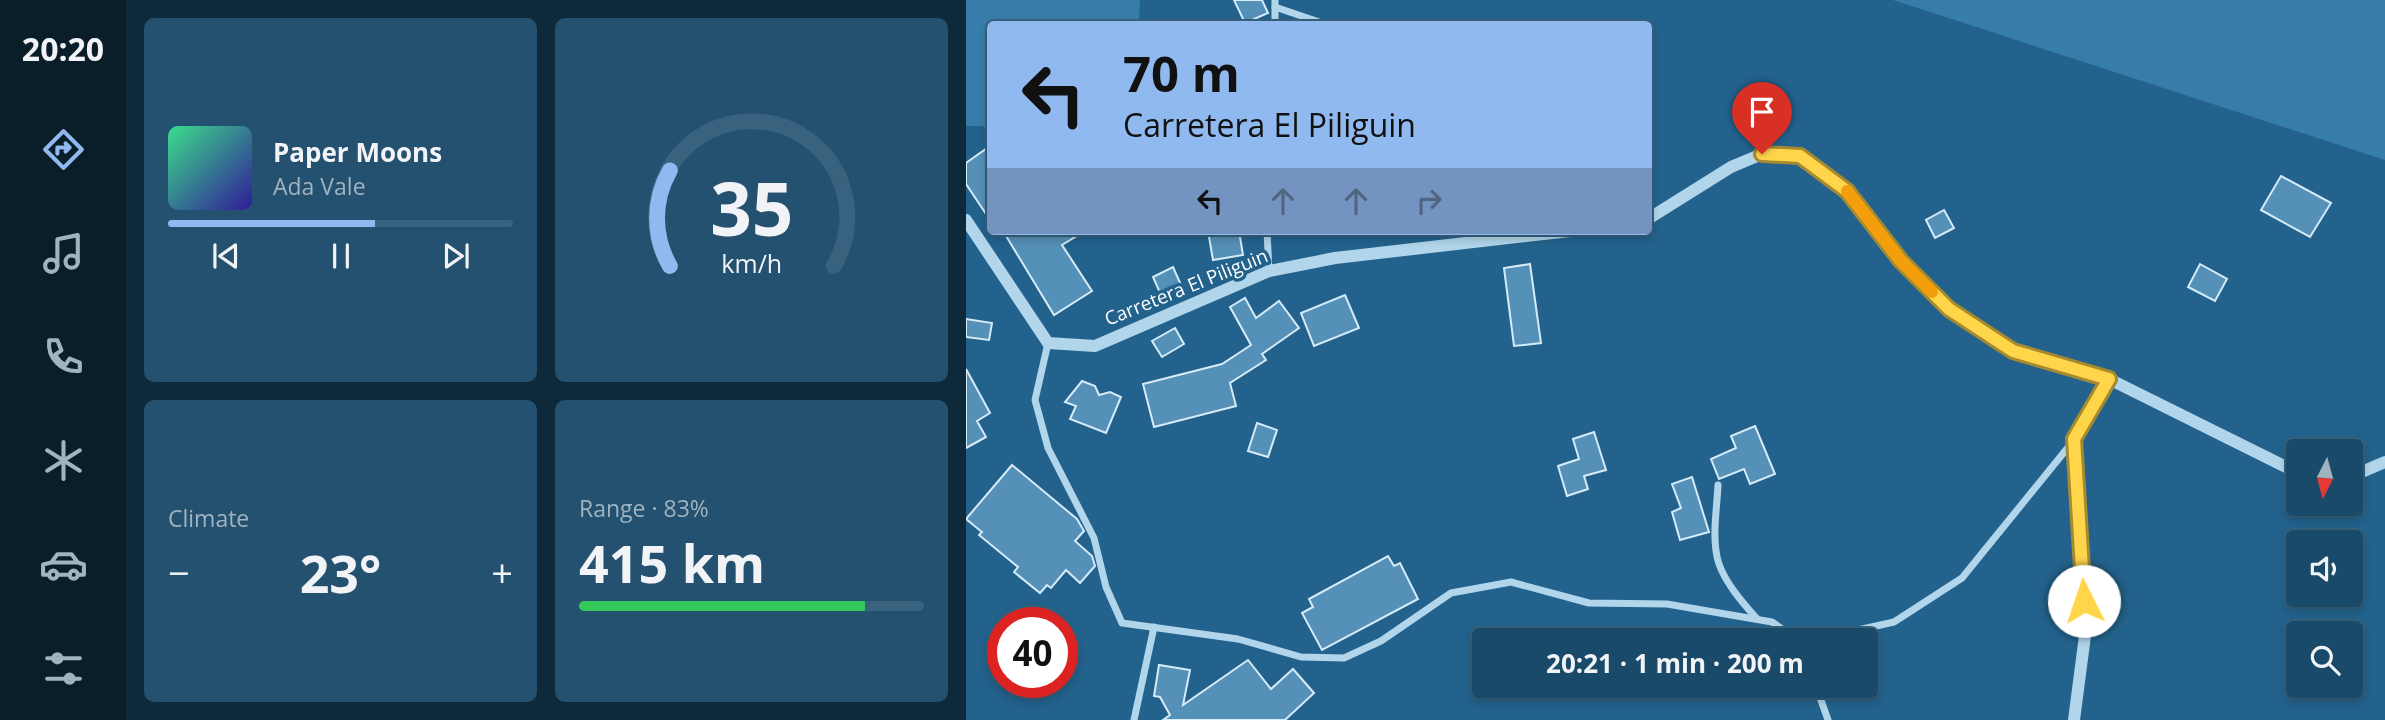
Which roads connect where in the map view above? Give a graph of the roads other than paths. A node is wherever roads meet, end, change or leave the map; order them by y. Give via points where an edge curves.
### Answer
1 (1275, 4) edge
2 (1318, 21) edge
3 (1652, 216) edge
4 (966, 220) edge
5 (1267, 235) edge
6 (1535, 235) edge
7 (1269, 271) junction
8 (1048, 343) junction
9 (2109, 379) junction
10 (2074, 439) junction
11 (2385, 463) edge
12 (2286, 467) edge
13 (2363, 472) edge
14 (1718, 485) dead end
15 (1757, 619) junction
16 (1154, 627) junction
17 (1781, 628) edge
18 (1867, 628) edge
19 (1820, 698) edge
20 (1134, 720) edge
21 (1828, 720) edge
22 (2074, 720) edge

1 - 2 street
3 - 9 street via 1731,167 1762,154 1800,156 1847,191 1901,261 1949,309 2013,351
4 - 8 street
5 - 7 street
6 - 7 street, Carretera El Piliguin via 1335,258
7 - 8 street, Carretera El Piliguin via 1095,346
8 - 16 street via 1035,400 1048,448 1094,537 1106,587 1122,623
9 - 10 street
9 - 12 street
10 - 18 street via 1962,578 1894,622
10 - 22 street via 2086,628
11 - 13 street
14 - 15 street via 1718,563
15 - 16 street via 1667,604 1588,603 1511,582 1451,593 1381,640 1344,658 1301,657 1238,639
15 - 17 street
16 - 20 street
19 - 21 street

